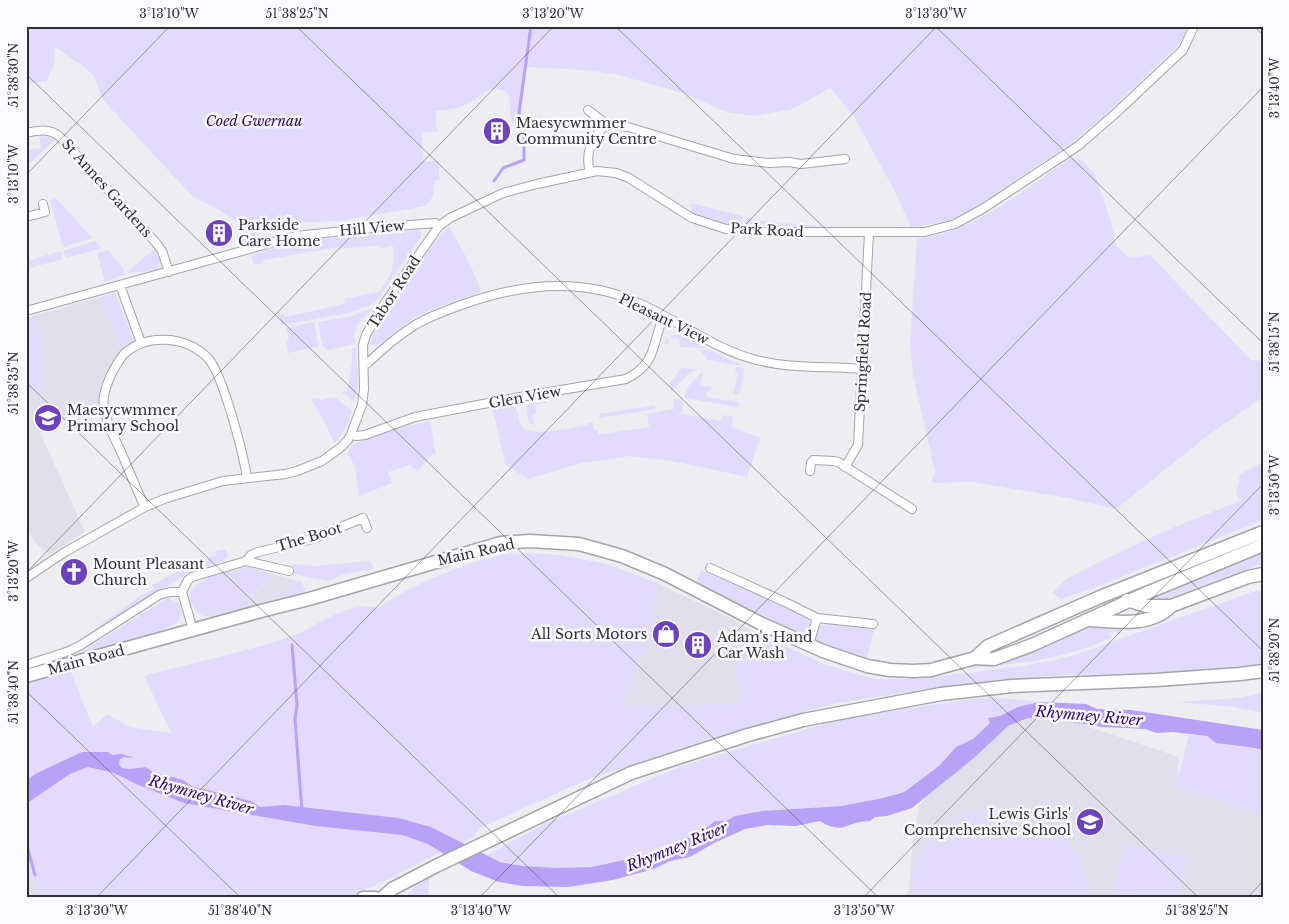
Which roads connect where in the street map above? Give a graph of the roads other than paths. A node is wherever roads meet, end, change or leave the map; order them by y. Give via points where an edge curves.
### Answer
1 (1194, 26) edge
2 (588, 110) dead end
3 (606, 124) junction
4 (26, 132) edge
5 (845, 159) dead end
6 (590, 172) junction
7 (43, 204) dead end
8 (26, 217) edge
9 (439, 226) junction
10 (869, 233) junction
11 (169, 272) junction
12 (120, 285) junction
13 (26, 311) edge
14 (664, 316) junction
15 (141, 343) junction
16 (364, 364) junction
17 (862, 369) junction
18 (351, 434) junction
19 (845, 467) junction
20 (810, 470) dead end
21 (247, 478) junction
22 (145, 507) junction
23 (912, 509) dead end
24 (367, 528) dead end
25 (1263, 532) edge
26 (1263, 545) edge
27 (246, 560) junction
28 (710, 568) dead end
29 (289, 571) dead end
30 (1263, 574) edge
31 (26, 578) edge
32 (182, 592) junction
33 (1112, 593) junction
34 (1130, 601) junction
35 (1171, 606) junction
36 (817, 618) junction
37 (1086, 620) junction
38 (873, 624) dead end
39 (193, 630) junction
40 (809, 644) junction
41 (974, 658) junction
42 (26, 665) edge
43 (1263, 671) edge
44 (26, 676) edge
45 (363, 898) edge
46 (375, 898) edge
47 (382, 898) edge

1 - 10 street, Park Road via 1183,50 1078,146 984,208 955,224 925,232
2 - 3 street
3 - 5 street via 628,127 734,159 801,164
3 - 6 street via 590,145 587,158
4 - 11 street, St Annes Gardens via 49,130 60,137 157,244
6 - 9 street via 503,193
6 - 10 street, Park Road via 604,171 629,178 692,218 726,229
7 - 8 street via 45,212
9 - 11 street, Hill View via 435,223 390,226 296,236
9 - 16 street, Tabor Road via 372,324 364,342
10 - 17 street, Springfield Road
11 - 12 street, Hill View
12 - 13 street, Hill View
12 - 15 street
14 - 16 street, Pleasant View via 602,290 562,286 517,289 442,311 416,324
14 - 17 street, Pleasant View via 702,338 753,359
14 - 18 street, Glen View via 650,359 635,375 617,381 415,417 360,436
15 - 21 street via 164,339 182,342 194,347 214,366 223,386
15 - 22 street via 116,364 103,404
16 - 18 street, Tabor Road via 362,405
17 - 19 street, Springfield Road via 858,445
18 - 21 street, Tabor Road via 340,448 322,461 285,474
19 - 20 street via 834,460 816,460 811,463
19 - 23 street
21 - 22 street, Tabor Road via 208,485
22 - 31 street, Tabor Road
24 - 27 street, The Boot via 363,518 309,540 258,552
25 - 33 main road
26 - 34 main road
27 - 29 street
27 - 32 street via 192,577
28 - 36 street
30 - 35 main road
32 - 39 street
32 - 42 street, Main Road via 159,595 69,651
33 - 34 main road
33 - 41 main road via 988,646
34 - 35 main road via 1146,606
34 - 37 main road
35 - 37 main road via 1164,614 1138,621
36 - 38 street
36 - 40 street
37 - 41 main road via 994,659
39 - 40 main road, Main Road via 501,544 530,541 579,544 622,556
39 - 44 main road, Main Road
40 - 41 main road, Main Road via 867,666 890,670 931,670
43 - 47 main road via 1222,676 1012,686 950,693 803,720 748,734 631,773 438,866
45 - 46 main road

